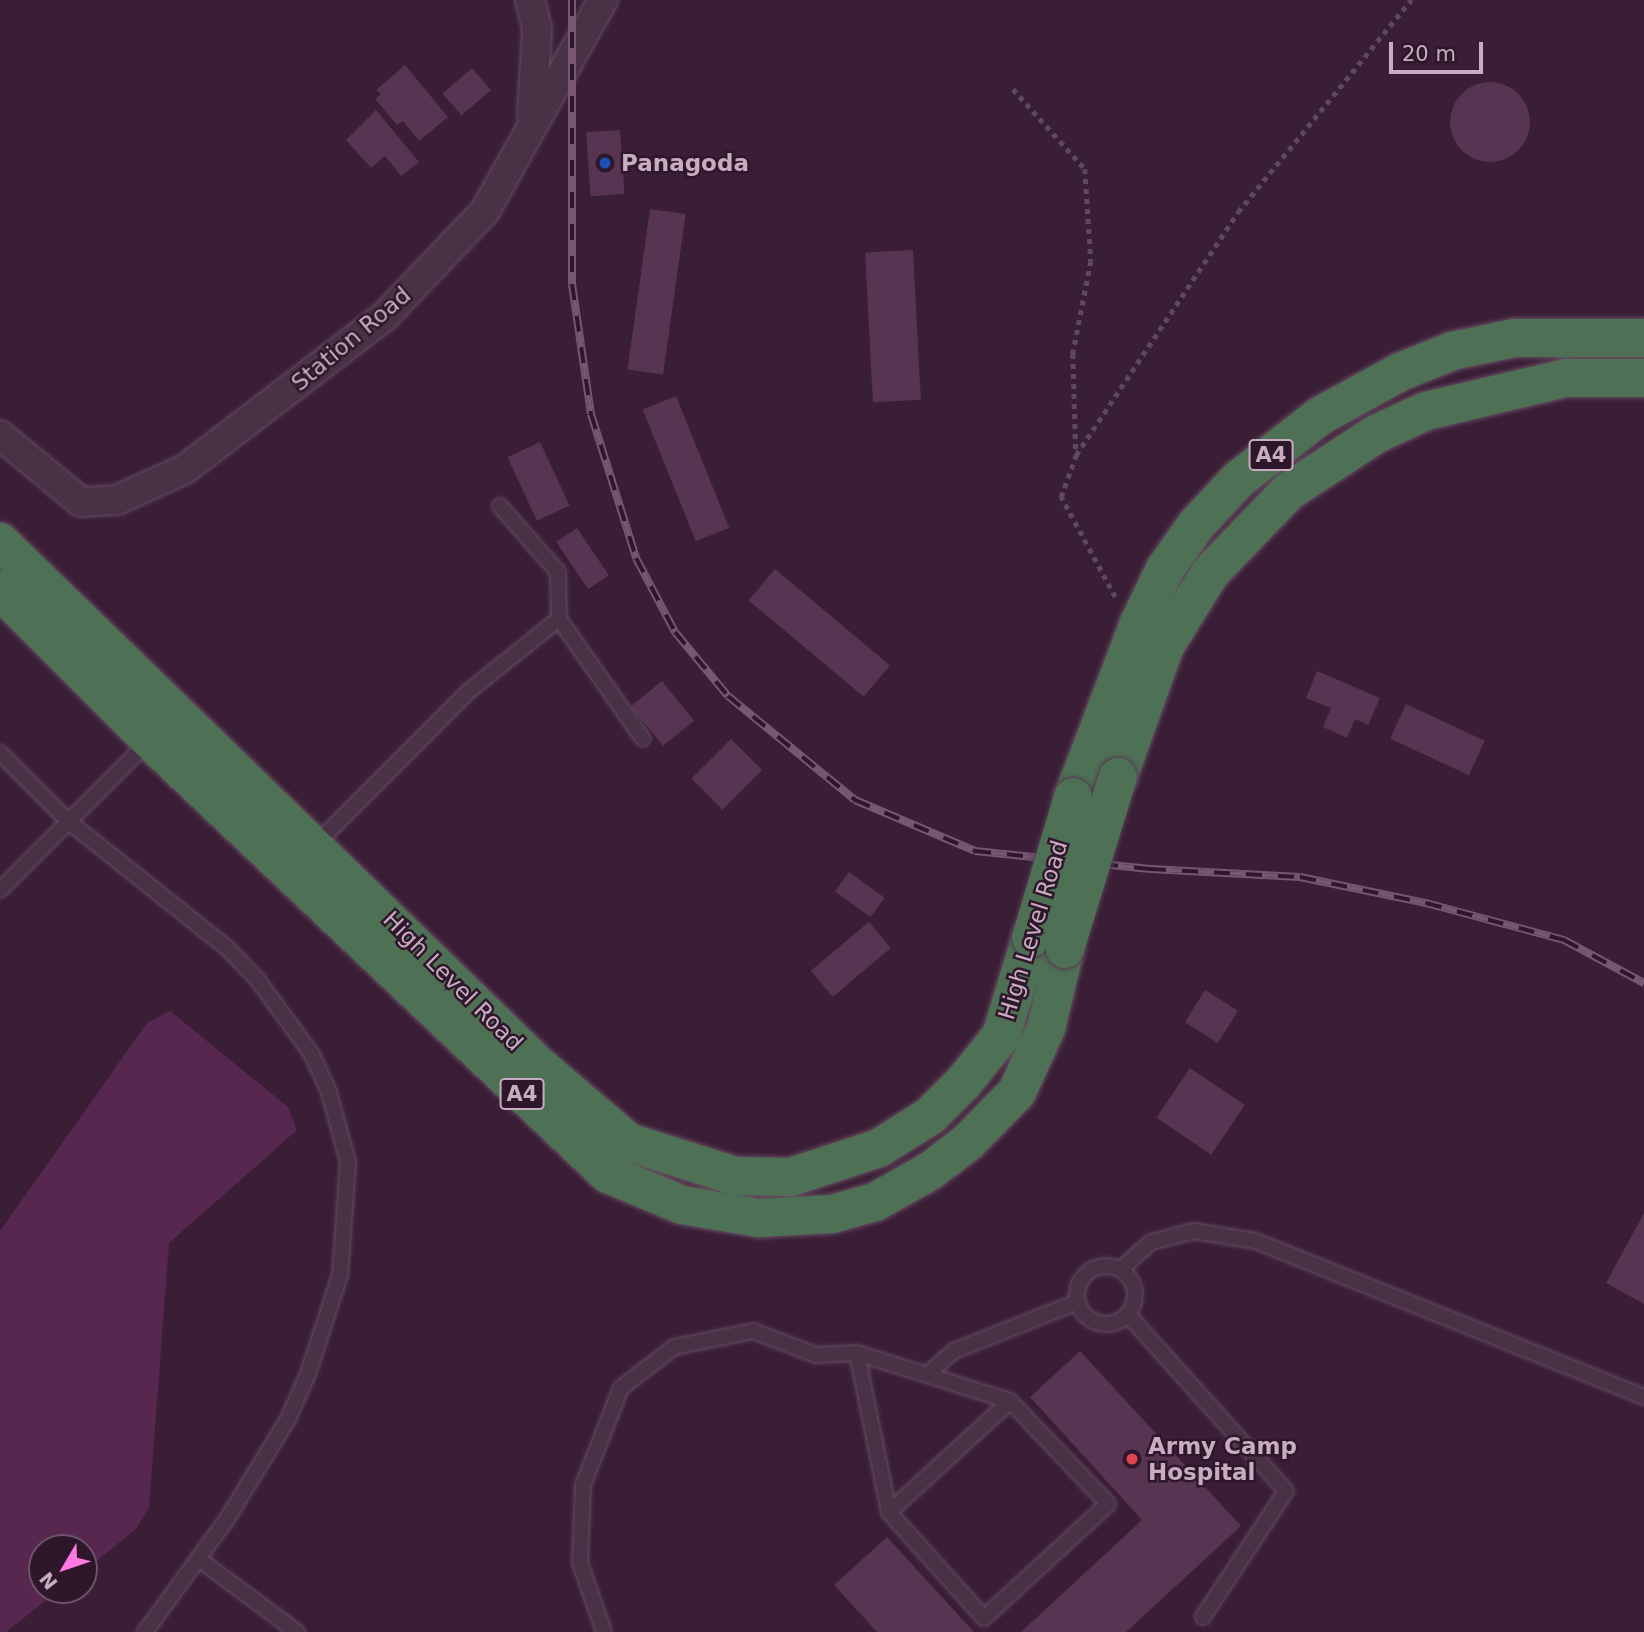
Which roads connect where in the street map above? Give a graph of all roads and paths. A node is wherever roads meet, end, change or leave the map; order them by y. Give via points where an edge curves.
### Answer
1 (530, 0) edge
2 (603, 0) edge
3 (1410, 0) edge
4 (1013, 89) dead end
5 (531, 121) junction
6 (1644, 338) edge
7 (1644, 378) edge
8 (0, 435) edge
9 (1076, 454) junction
10 (500, 506) dead end
11 (0, 542) edge
12 (0, 590) edge
13 (559, 619) junction
14 (1140, 621) junction
15 (163, 727) junction
16 (643, 739) dead end
17 (0, 753) edge
18 (68, 821) junction
19 (314, 845) junction
20 (0, 890) edge
21 (1048, 944) junction
22 (1121, 1269) junction
23 (1076, 1302) junction
24 (1129, 1316) junction
25 (857, 1353) junction
26 (927, 1375) junction
27 (1644, 1396) edge
28 (1010, 1401) junction
29 (889, 1512) junction
30 (200, 1560) junction
31 (1203, 1617) dead end
32 (145, 1632) edge
33 (297, 1632) edge
34 (604, 1632) edge

1 - 5 street via 537,29
2 - 5 street, Station Road
3 - 9 path via 1237,212
4 - 9 path via 1085,169 1091,261 1073,354
5 - 8 street, Station Road via 485,211 386,316 185,469 117,500 81,502
6 - 14 highway, High Level Road / A4 via 1514,338 1452,351 1360,393 1320,416 1239,479 1164,569
7 - 21 highway, High Level Road / A4, bridge via 1566,378 1426,411 1376,434 1289,491 1210,573 1165,646 1118,778
9 - 14 path via 1061,497 1113,595
10 - 13 lane via 558,572
11 - 15 highway, High Level Road / A4
12 - 15 highway, High Level Road / A4
13 - 16 lane
13 - 19 lane via 469,691
14 - 21 highway, High Level Road / A4, bridge via 1073,797
15 - 18 lane
15 - 19 highway, High Level Road / A4
15 - 21 highway, High Level Road / A4 via 608,1174 682,1205 759,1218 832,1214 874,1202 930,1171 968,1142 1017,1092 1046,1028
17 - 18 lane
18 - 20 lane
18 - 30 lane via 226,947 257,979 311,1053 328,1089 348,1162 340,1275 308,1374 288,1419
19 - 21 highway, High Level Road / A4 via 585,1109 628,1142 734,1176 791,1177 879,1148 930,1116 1001,1036
22 - 23 lane via 1093,1266 1078,1281
22 - 24 lane via 1137,1297
22 - 27 lane via 1151,1242 1194,1231 1256,1241
23 - 24 lane via 1089,1320 1110,1325
23 - 26 lane via 954,1351
24 - 31 lane via 1286,1491
25 - 26 lane
25 - 29 lane
25 - 34 lane via 816,1354 753,1331 674,1347 621,1388 583,1485 580,1563
26 - 28 lane
28 - 29 lane
28 - 29 lane via 1108,1504 984,1618
30 - 32 lane
30 - 33 lane

